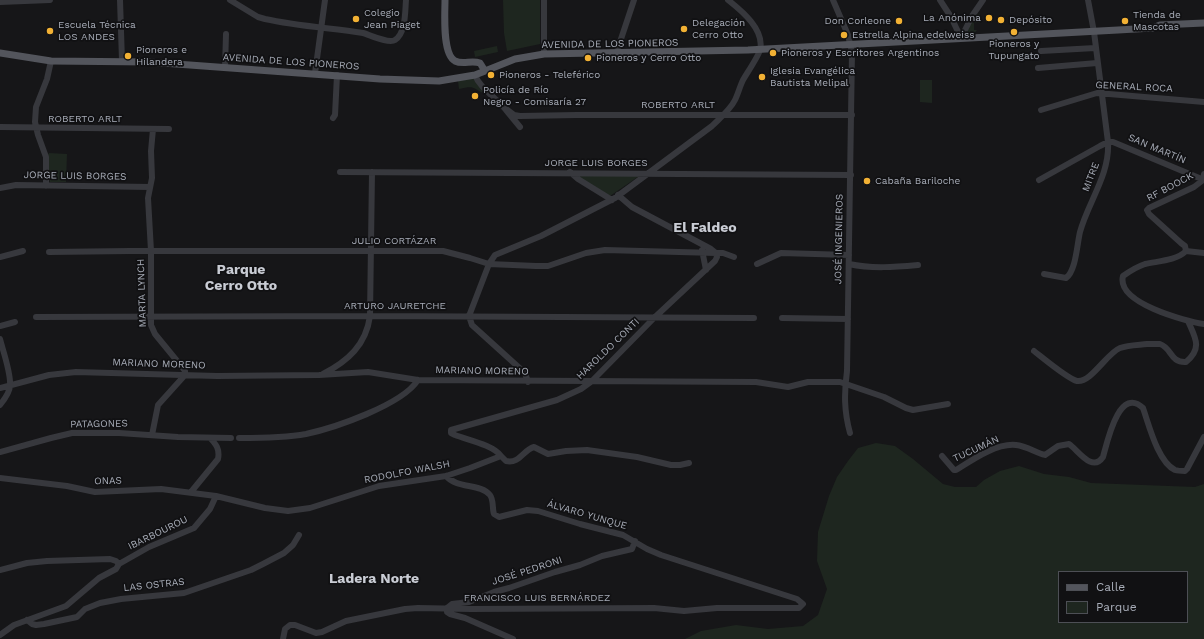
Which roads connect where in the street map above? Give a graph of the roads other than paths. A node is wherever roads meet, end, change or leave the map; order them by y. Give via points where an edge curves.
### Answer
1 (50, 0) edge
2 (120, 0) edge
3 (230, 0) edge
4 (324, 0) edge
5 (406, 0) edge
6 (445, 0) edge
7 (544, 0) edge
8 (634, 0) edge
9 (728, 0) edge
10 (833, 0) edge
11 (940, 0) edge
12 (983, 0) edge
13 (1088, 0) edge
14 (0, 2) edge
15 (1204, 24) edge
16 (320, 28) junction
17 (1153, 28) junction
18 (1094, 32) junction
19 (226, 34) dead end
20 (961, 38) junction
21 (851, 45) junction
22 (1096, 48) junction
23 (760, 50) junction
24 (1041, 51) dead end
25 (0, 53) edge
26 (544, 54) junction
27 (616, 54) junction
28 (51, 61) junction
29 (122, 61) junction
30 (1097, 63) junction
31 (225, 68) junction
32 (1038, 68) dead end
33 (485, 71) junction
34 (315, 74) junction
35 (337, 75) junction
36 (475, 75) junction
37 (1101, 93) junction
38 (1204, 102) edge
39 (506, 110) junction
40 (1040, 110) dead end
41 (724, 114) junction
42 (852, 115) junction
43 (333, 118) dead end
44 (520, 127) dead end
45 (0, 128) edge
46 (35, 128) junction
47 (153, 129) junction
48 (170, 129) dead end
49 (1108, 142) junction
50 (340, 172) dead end
51 (372, 172) junction
52 (570, 172) junction
53 (650, 173) junction
54 (851, 175) junction
55 (1204, 178) edge
56 (1039, 180) dead end
57 (46, 186) junction
58 (150, 187) junction
59 (0, 188) edge
60 (618, 195) junction
61 (612, 200) junction
62 (701, 243) junction
63 (23, 251) dead end
64 (151, 251) junction
65 (371, 251) junction
66 (1186, 251) junction
67 (49, 252) dead end
68 (703, 253) junction
69 (716, 253) junction
70 (1204, 253) edge
71 (849, 254) junction
72 (0, 257) edge
73 (734, 257) dead end
74 (489, 264) junction
75 (757, 264) dead end
76 (849, 264) junction
77 (918, 265) dead end
78 (706, 270) junction
79 (1044, 274) dead end
80 (151, 316) junction
81 (370, 316) junction
82 (469, 316) junction
83 (36, 317) dead end
84 (654, 318) junction
85 (754, 318) dead end
86 (782, 318) dead end
87 (848, 319) junction
88 (1188, 321) junction
89 (15, 322) dead end
90 (1204, 324) edge
91 (0, 326) edge
92 (0, 339) edge
93 (1034, 351) dead end
94 (185, 375) junction
95 (319, 375) junction
96 (418, 380) junction
97 (528, 382) junction
98 (592, 382) junction
99 (845, 384) junction
100 (10, 385) junction
101 (0, 388) edge
102 (948, 404) dead end
103 (0, 405) edge
104 (850, 433) dead end
105 (152, 435) junction
106 (1204, 437) edge
107 (210, 438) junction
108 (230, 438) dead end
109 (238, 438) dead end
110 (0, 452) edge
111 (502, 456) junction
112 (942, 456) dead end
113 (689, 462) dead end
114 (446, 476) junction
115 (0, 478) edge
116 (191, 492) junction
117 (216, 496) junction
118 (299, 535) dead end
119 (635, 541) junction
120 (118, 564) junction
121 (0, 570) edge
122 (803, 604) joint
123 (447, 608) junction
124 (27, 620) junction
125 (0, 635) edge
126 (283, 639) edge
127 (512, 639) edge

1 - 14 street
2 - 29 street
3 - 16 street via 258,17
4 - 16 street
5 - 16 street via 404,25 400,35 391,42 364,34
6 - 33 main road via 446,43 451,58 456,62 480,63
7 - 26 street
8 - 27 street
9 - 23 street via 755,28 760,39
10 - 21 street, JOSÉ INGENIEROS
11 - 20 street
12 - 20 street
13 - 18 street, MITRE
15 - 17 main road, AVENIDA DE LOS PIONEROS via 1160,25
15 - 17 main road, AVENIDA DE LOS PIONEROS via 1196,27
16 - 34 street
17 - 18 main road, AVENIDA DE LOS PIONEROS
18 - 20 main road, AVENIDA DE LOS PIONEROS
18 - 22 street, MITRE
19 - 31 street
20 - 21 main road, AVENIDA DE LOS PIONEROS
21 - 23 main road, AVENIDA DE LOS PIONEROS
21 - 42 street, JOSÉ INGENIEROS
22 - 24 street
22 - 30 street, MITRE
23 - 27 main road, AVENIDA DE LOS PIONEROS
23 - 41 street via 742,82 735,101
25 - 28 main road, AVENIDA DE LOS PIONEROS
26 - 27 main road, AVENIDA DE LOS PIONEROS
26 - 33 main road, AVENIDA DE LOS PIONEROS via 515,59
28 - 29 main road, AVENIDA DE LOS PIONEROS
28 - 46 street via 36,107
29 - 31 main road, AVENIDA DE LOS PIONEROS
30 - 32 street
30 - 37 street, MITRE
31 - 34 main road, AVENIDA DE LOS PIONEROS
33 - 36 main road, AVENIDA DE LOS PIONEROS
34 - 35 main road, AVENIDA DE LOS PIONEROS
35 - 36 main road, AVENIDA DE LOS PIONEROS via 439,81
35 - 43 street
36 - 39 street
37 - 38 street, GENERAL ROCA
37 - 40 street, GENERAL ROCA
37 - 49 street, MITRE
39 - 41 street, ROBERTO ARLT via 520,116
39 - 44 street
41 - 42 street, ROBERTO ARLT
41 - 53 street
42 - 54 street, JOSÉ INGENIEROS
45 - 46 street, ROBERTO ARLT
46 - 47 street, ROBERTO ARLT
46 - 57 street via 46,157
47 - 48 street, ROBERTO ARLT
47 - 58 street, MARTA LYNCH
49 - 55 street, SAN MARTÍN
49 - 56 street
49 - 79 street, MITRE via 1106,166 1080,231 1072,273 1066,278
50 - 51 street, JORGE LUIS BORGES
51 - 52 street, JORGE LUIS BORGES
51 - 65 street
52 - 53 street, JORGE LUIS BORGES
52 - 61 street
53 - 54 street, JORGE LUIS BORGES
53 - 60 street
54 - 71 street, JOSÉ INGENIEROS
55 - 66 street, RF BOOCK via 1194,187 1148,210 1149,214 1185,246
57 - 58 street, JORGE LUIS BORGES
57 - 59 street, JORGE LUIS BORGES via 16,185
58 - 64 street, MARTA LYNCH via 148,198
60 - 61 street
60 - 62 street via 632,207
61 - 74 street via 541,236 495,255
62 - 68 street
62 - 69 street
63 - 72 street
64 - 65 street, JULIO CORTÁZAR
64 - 67 street, JULIO CORTÁZAR
64 - 80 street, MARTA LYNCH
65 - 74 street, JULIO CORTÁZAR via 443,251
65 - 81 street
66 - 70 street
66 - 88 street via 1176,257 1133,269 1123,276 1122,281 1124,288 1138,300
68 - 69 street, JULIO CORTÁZAR
68 - 74 street, JULIO CORTÁZAR via 605,250 586,253 548,266
68 - 78 street
69 - 73 street, JULIO CORTÁZAR
69 - 78 street, HAROLDO CONTI via 715,262
71 - 75 street via 781,253
71 - 76 street, JOSÉ INGENIEROS
74 - 82 street
76 - 77 street via 884,268
76 - 87 street, JOSÉ INGENIEROS
78 - 84 street, HAROLDO CONTI
80 - 81 street, ARTURO JAURETCHE
80 - 83 street, ARTURO JAURETCHE
80 - 94 street, MARTA LYNCH via 152,330 185,371
81 - 82 street, ARTURO JAURETCHE
81 - 95 street via 366,335 354,352 341,363
82 - 84 street, ARTURO JAURETCHE
82 - 97 street via 472,325 525,372
84 - 85 street, ARTURO JAURETCHE
84 - 98 street, HAROLDO CONTI
86 - 87 street
87 - 99 street, JOSÉ INGENIEROS
88 - 90 street
88 - 93 street via 1197,342 1194,353 1186,362 1176,360 1159,344 1126,346 1113,352 1092,374 1078,381
89 - 91 street
92 - 100 street
94 - 95 street, MARIANO MORENO
94 - 100 street, MARIANO MORENO via 76,372
94 - 105 street via 158,405
95 - 96 street, MARIANO MORENO via 368,372
96 - 97 street, MARIANO MORENO
96 - 109 street via 410,390 379,409 331,427 306,434
97 - 98 street, MARIANO MORENO
98 - 99 street, MARIANO MORENO via 756,382 788,387 808,382
98 - 111 street, HAROLDO CONTI via 557,400 451,430 451,433
99 - 102 street, MARIANO MORENO via 913,410
99 - 104 street, JOSÉ INGENIEROS via 845,414
100 - 101 street, MARIANO MORENO
100 - 103 street
105 - 107 street, PATAGONES
105 - 110 street, PATAGONES via 120,432 72,433
106 - 112 street, TUCUMÁN via 1188,469 1175,470 1159,451 1143,408 1134,403 1120,410 1103,457 1096,463 1088,461 1069,444 1058,446 1045,455 1015,445 1001,446 956,470 951,468
107 - 108 street, PATAGONES
107 - 116 street via 217,446 218,459
111 - 113 street, RODOLFO WALSH via 506,461 514,461 534,447 548,454 586,450 671,465
111 - 114 street, RODOLFO WALSH
114 - 117 street, RODOLFO WALSH via 379,486 332,503 300,510 276,510
114 - 119 street, ÁLVARO YUNQUE via 456,483 490,495 494,514 499,517 532,510 623,535
115 - 116 street, ONAS via 95,492 161,489
116 - 117 street, ONAS
117 - 120 street, IBARBOUROU via 210,509 194,528 148,547
118 - 124 street, LAS OSTRAS via 293,546 264,564 184,593 100,603 85,609 77,617 44,624 36,625
119 - 122 street, ÁLVARO YUNQUE via 660,555 797,599
119 - 123 street, JOSÉ PEDRONI via 632,549 602,556 469,602 452,604
120 - 121 street via 114,560 47,561
120 - 124 street, IBARBOUROU via 116,569 99,578 66,606
122 - 123 street, FRANCISCO LUIS BERNÁRDEZ via 799,608 717,608 684,611 654,608
123 - 126 street, FRANCISCO LUIS BERNÁRDEZ via 393,611 346,621 316,633 290,625 285,629
123 - 127 street via 447,612 454,616 465,618
124 - 125 street, IBARBOUROU via 14,624

